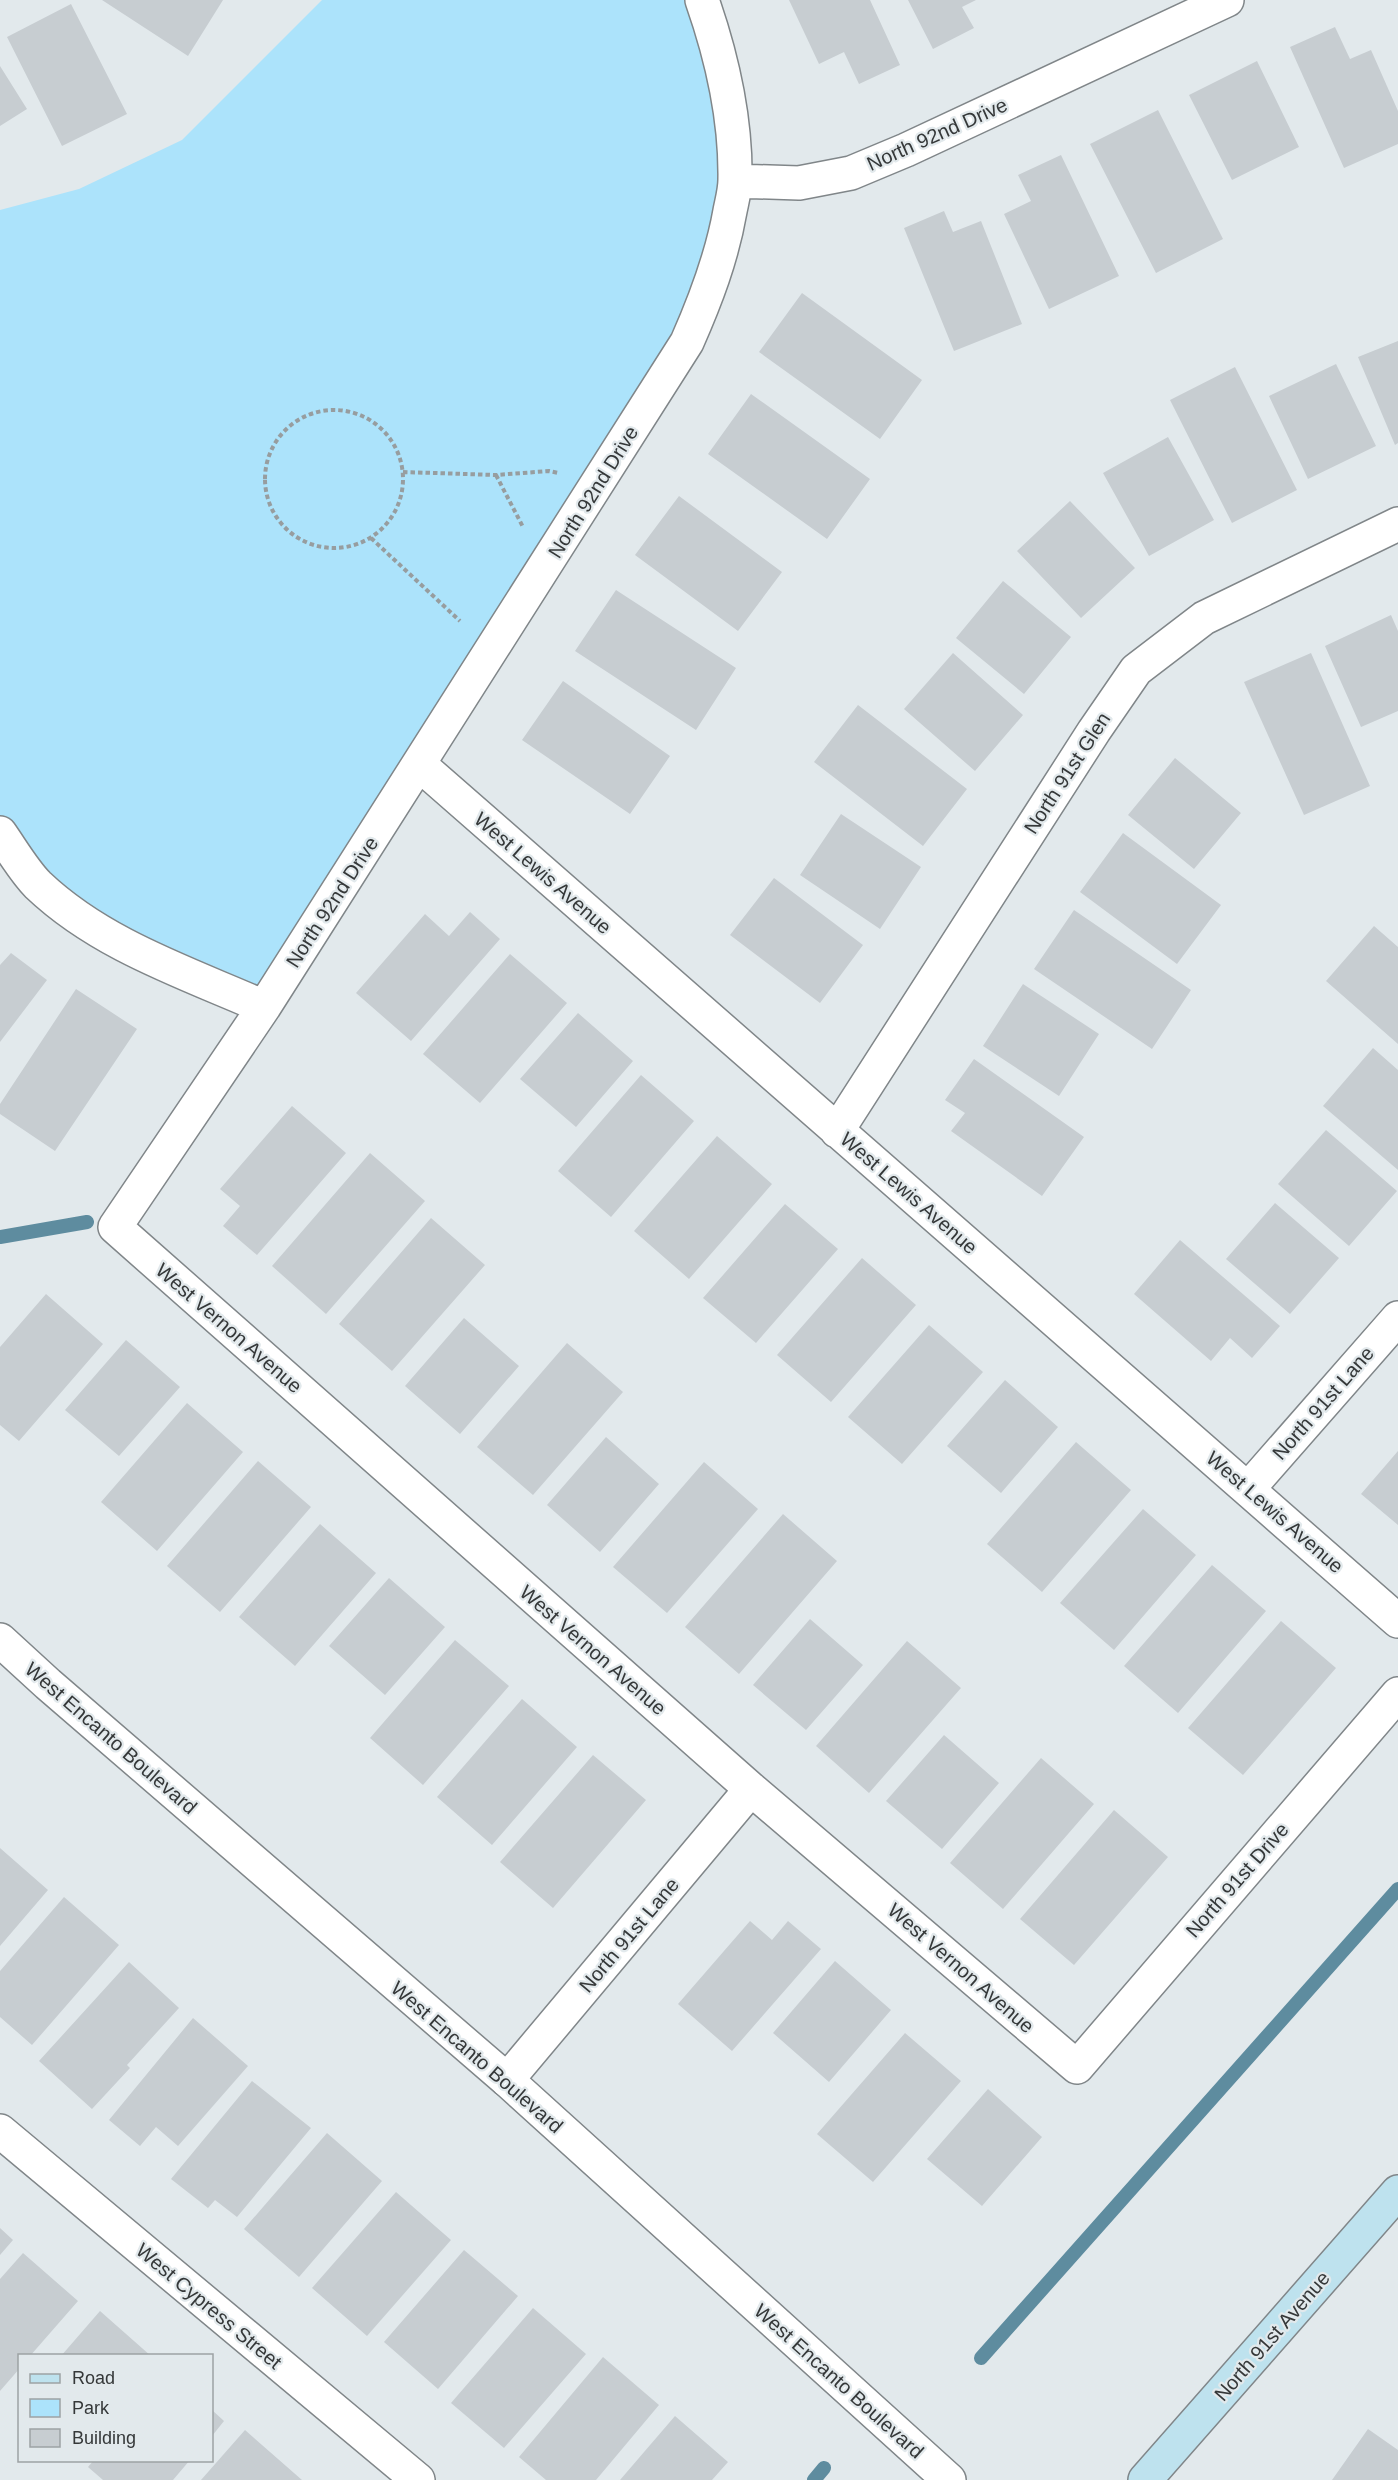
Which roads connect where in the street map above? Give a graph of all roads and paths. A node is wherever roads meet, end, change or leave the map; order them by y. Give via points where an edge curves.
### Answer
1 (702, 0) edge
2 (1227, 0) edge
3 (735, 181) junction
4 (403, 472) junction
5 (559, 473) dead end
6 (496, 475) junction
7 (1398, 524) edge
8 (523, 527) dead end
9 (371, 538) junction
10 (460, 621) dead end
11 (420, 765) junction
12 (0, 833) edge
13 (264, 1007) junction
14 (837, 1131) junction
15 (115, 1227) joint
16 (1398, 1317) edge
17 (1248, 1489) junction
18 (1398, 1621) edge
19 (0, 1640) edge
20 (1398, 1694) edge
21 (751, 1789) junction
22 (1077, 2067) joint
23 (507, 2080) junction
24 (0, 2131) edge
25 (1398, 2192) edge
26 (418, 2480) edge
27 (949, 2480) edge
28 (1145, 2480) edge

1 - 3 street via 730,104
2 - 3 street, North 92nd Drive via 851,173 799,183
3 - 11 street, North 92nd Drive via 725,238 707,297 687,342
4 - 6 path
4 - 9 path via 396,511
4 - 9 path via 400,455 385,431 354,412 333,409 313,412 294,421 279,435 268,454 266,496 289,532 302,541 340,548
5 - 6 path
6 - 8 path
7 - 14 street, North 91st Glen via 1204,618 1136,670
9 - 10 path
11 - 13 street, North 92nd Drive
11 - 14 street, West Lewis Avenue
12 - 13 street via 38,884 80,918 126,946
13 - 15 street, North 92nd Drive
14 - 17 street, West Lewis Avenue
15 - 21 street, West Vernon Avenue
16 - 17 street, North 91st Lane
17 - 18 street, West Lewis Avenue
19 - 23 street, West Encanto Boulevard
20 - 22 street, North 91st Drive
21 - 22 street, West Vernon Avenue
21 - 23 street, North 91st Lane
23 - 27 street, West Encanto Boulevard
24 - 26 street, West Cypress Street
25 - 28 main road, North 91st Avenue

